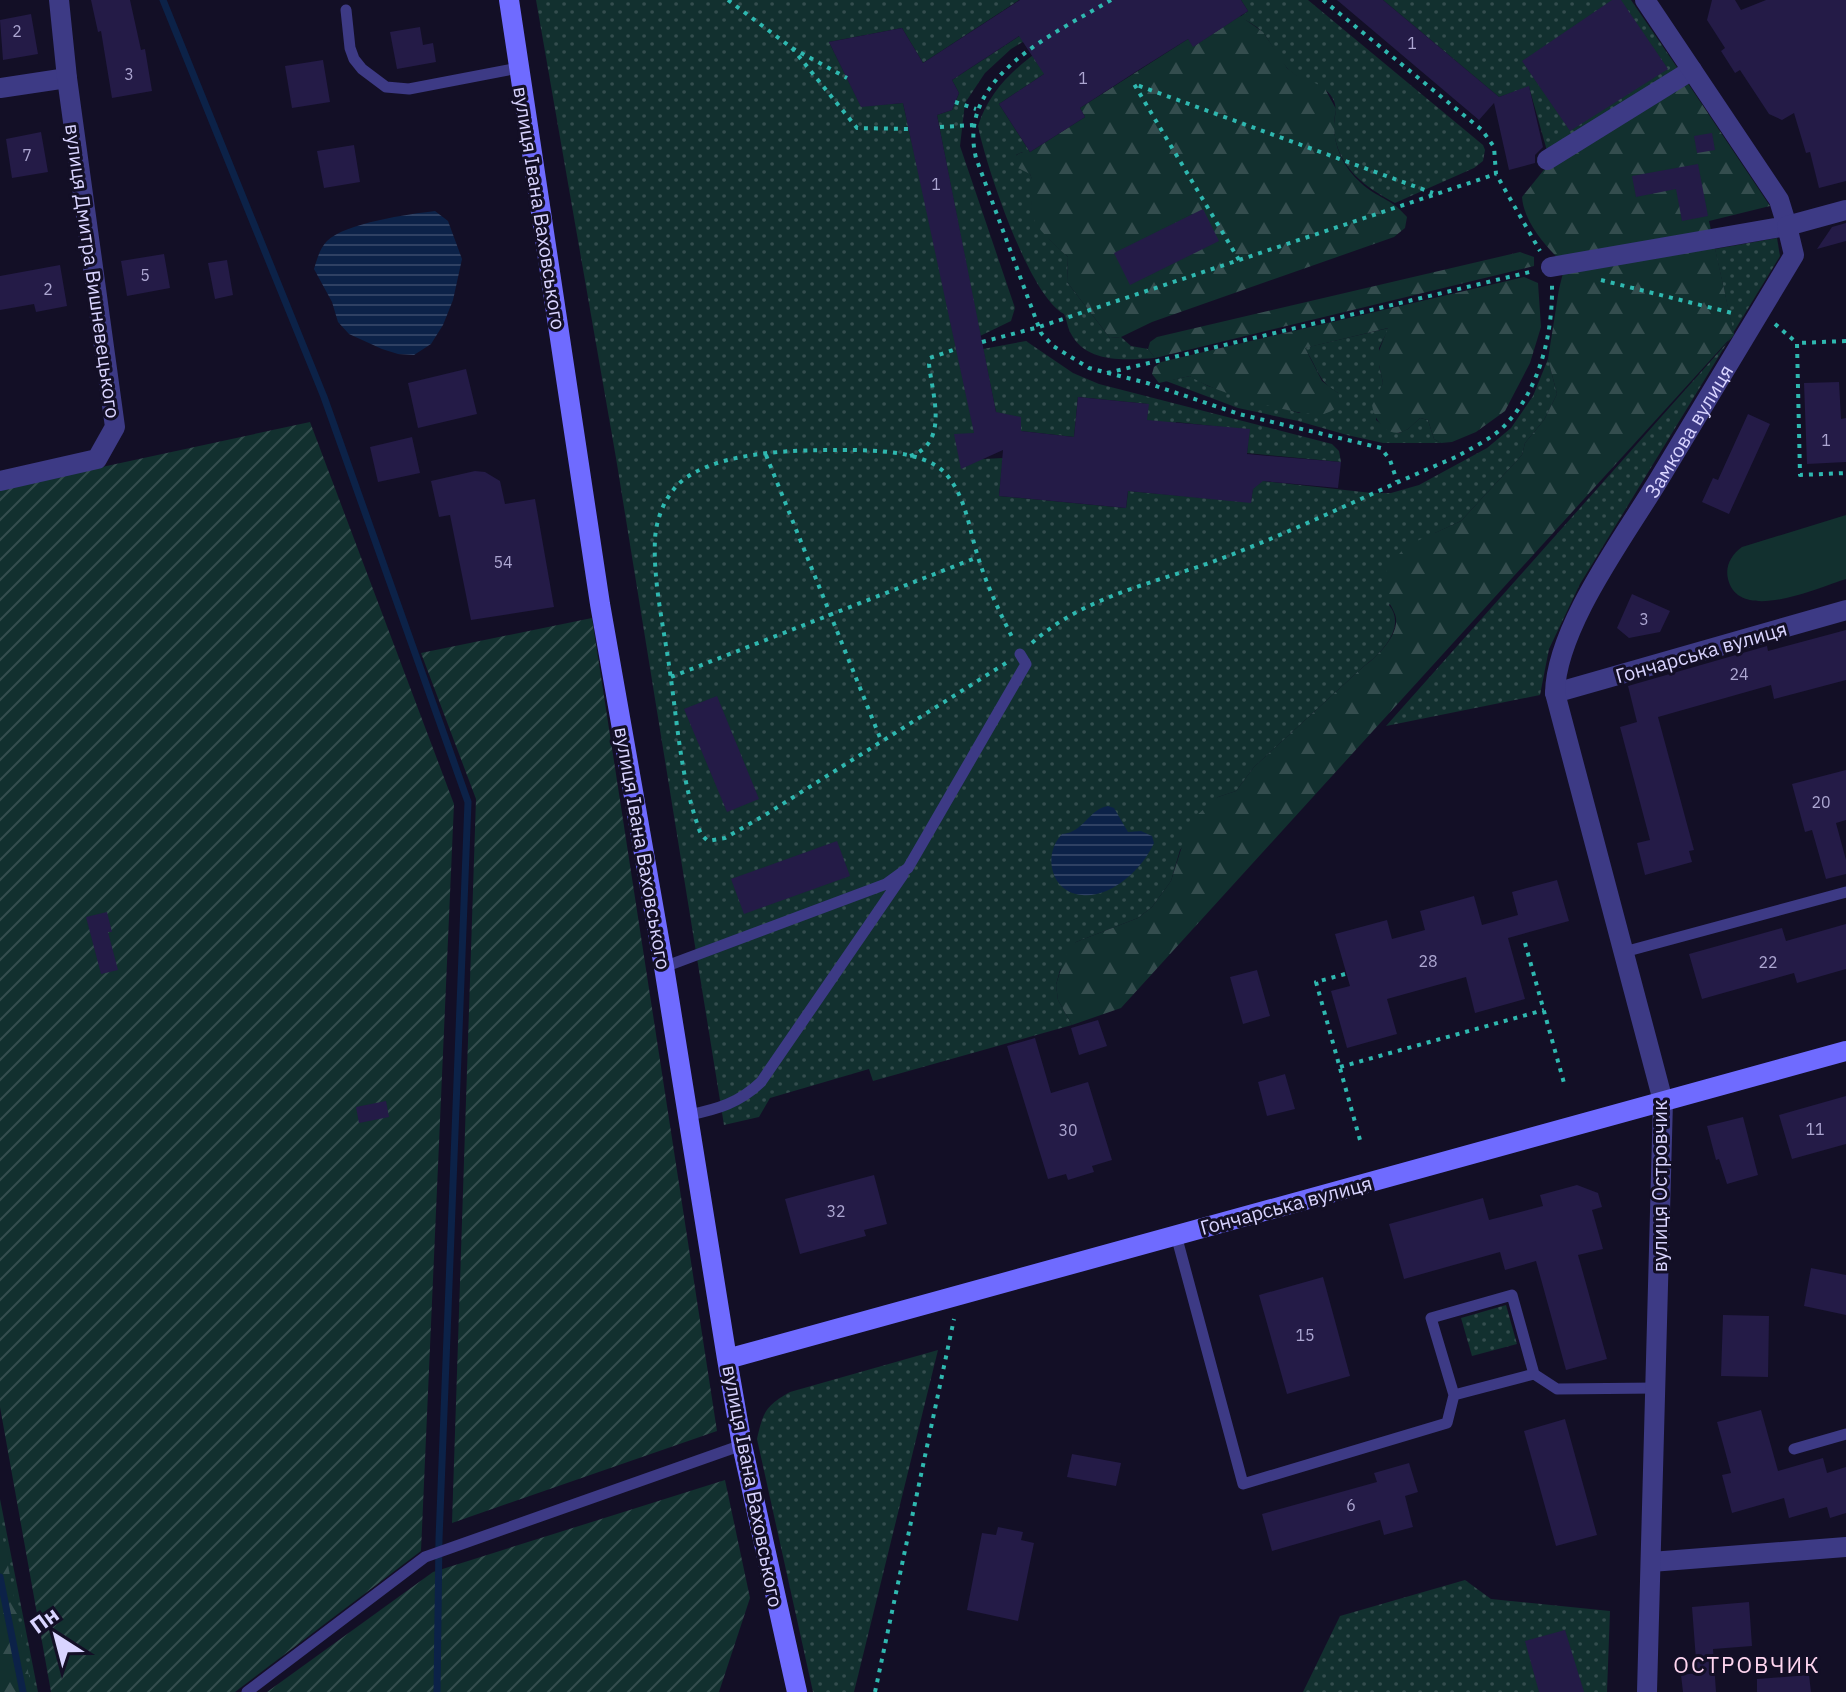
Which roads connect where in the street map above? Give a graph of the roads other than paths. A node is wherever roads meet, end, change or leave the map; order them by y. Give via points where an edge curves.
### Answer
1 (59, 0) edge
2 (509, 0) edge
3 (1645, 0) edge
4 (346, 10) dead end
5 (518, 68) junction
6 (1692, 70) junction
7 (67, 78) junction
8 (0, 88) edge
9 (1547, 160) dead end
10 (1846, 210) edge
11 (1787, 226) junction
12 (1551, 267) road end
13 (0, 481) edge
14 (1846, 610) edge
15 (1020, 654) road end
16 (1555, 693) junction
17 (908, 868) junction
18 (1846, 892) edge
19 (1624, 952) junction
20 (664, 967) junction
21 (1846, 1051) edge
22 (1663, 1101) junction
23 (689, 1115) junction
24 (1176, 1235) junction
25 (727, 1359) junction
26 (1534, 1374) junction
27 (1657, 1388) junction
28 (1454, 1395) junction
29 (1846, 1434) edge
30 (742, 1445) junction
31 (1794, 1449) dead end
32 (1846, 1547) edge
33 (1651, 1562) junction
34 (247, 1692) edge
35 (797, 1692) edge
36 (1647, 1692) edge

1 - 7 street, вулиця Дмитра Вишневецького
2 - 5 main road, вулиця Івана Ваховського
3 - 6 street, Замкова вулиця
4 - 5 lane via 354,59 386,87 409,89
5 - 20 main road, вулиця Івана Ваховського via 600,604
6 - 9 street
6 - 11 street, Замкова вулиця via 1779,200
7 - 8 street
7 - 13 street, вулиця Дмитра Вишневецького via 115,427 97,459
10 - 11 street
11 - 12 street
11 - 16 street, Замкова вулиця via 1794,255 1579,614 1561,651
14 - 16 street, Гончарська вулиця
15 - 17 lane via 1026,664
16 - 19 street, вулиця Островчик
17 - 20 lane via 886,884
17 - 23 lane via 761,1082 744,1098
18 - 19 lane
19 - 22 street, вулиця Островчик
20 - 23 main road, вулиця Івана Ваховського
21 - 22 main road, Гончарська вулиця
22 - 24 main road, Гончарська вулиця
22 - 27 street, вулиця Островчик
23 - 25 main road, вулиця Івана Ваховського
24 - 25 main road, Гончарська вулиця
24 - 28 lane via 1243,1484 1447,1423
25 - 30 main road, вулиця Івана Ваховського
26 - 27 lane via 1557,1389
26 - 28 lane
26 - 28 lane via 1512,1295 1431,1318
27 - 33 street, вулиця Островчик
29 - 31 lane
30 - 34 lane via 425,1557
30 - 35 main road, вулиця Івана Ваховського
32 - 33 street
33 - 36 street, вулиця Островчик

